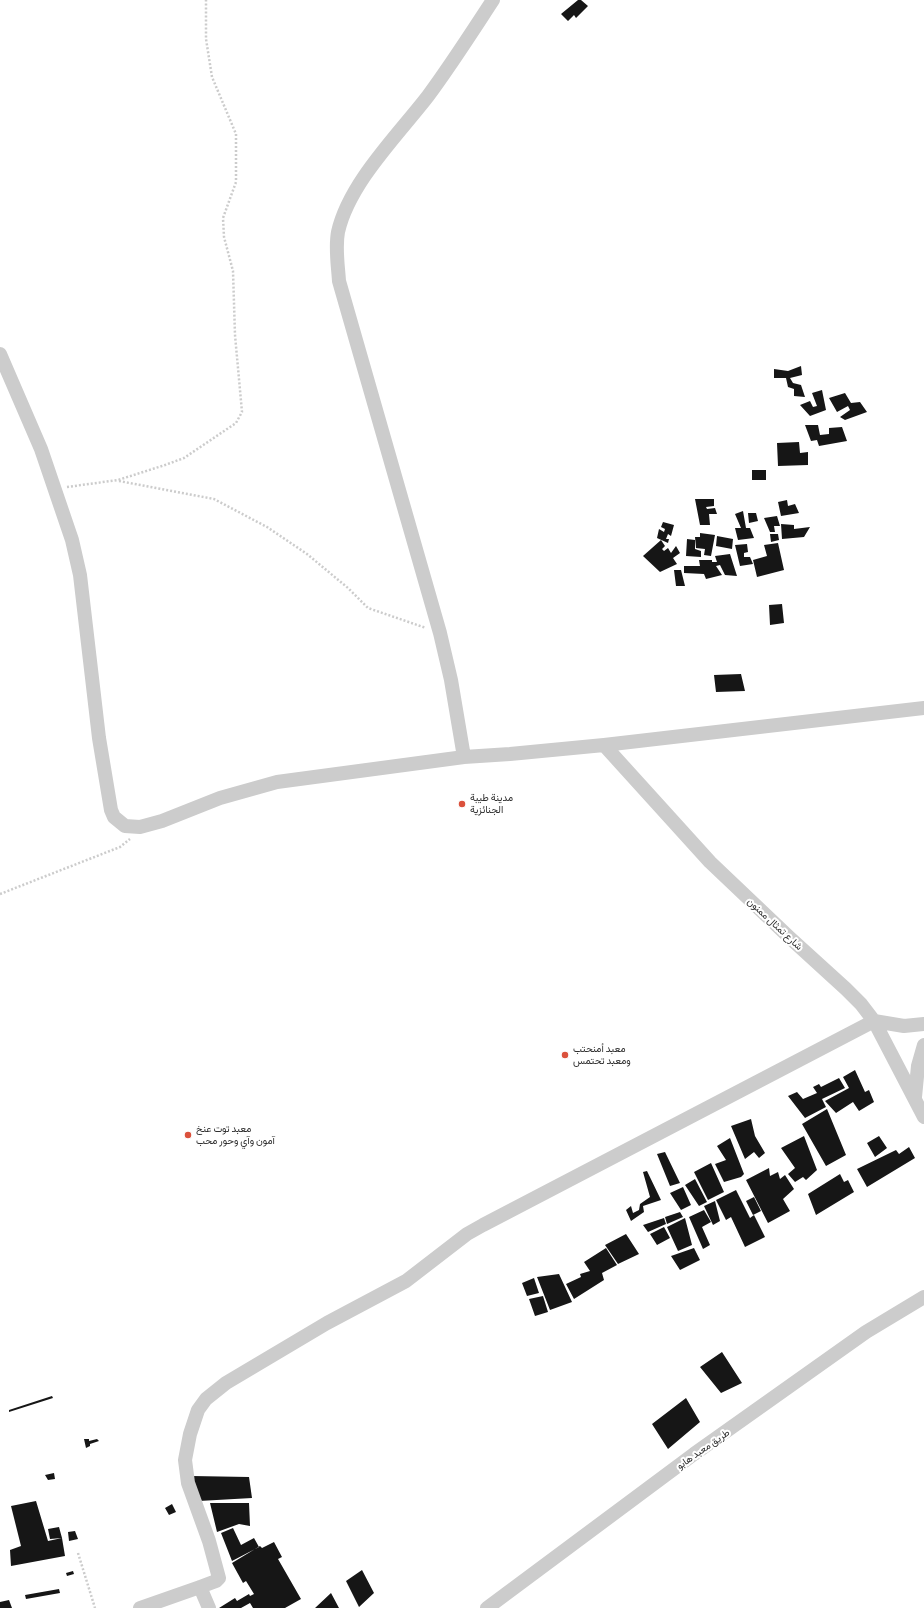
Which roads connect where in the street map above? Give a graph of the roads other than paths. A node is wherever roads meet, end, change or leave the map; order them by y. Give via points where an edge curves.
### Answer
1 (493, 0) edge
2 (0, 354) edge
3 (924, 708) edge
4 (604, 745) junction
5 (464, 757) junction
6 (874, 1021) junction
7 (924, 1024) edge
8 (924, 1046) edge
9 (915, 1097) junction
10 (924, 1117) edge
11 (924, 1297) edge
12 (200, 1587) junction
13 (140, 1608) edge
14 (209, 1608) edge
15 (486, 1608) edge

1 - 5 street via 429,95 372,166 347,207 338,232 337,251 339,281 440,633
2 - 5 street via 41,449 72,540 80,575 99,738 111,810 120,823 135,827 162,821 220,798 277,782
3 - 4 street
4 - 5 street
4 - 6 street, شارع تمثال ممنون via 710,862 846,989
6 - 7 street via 904,1026
6 - 9 street, شارع تمثال ممنون
6 - 12 street via 482,1225 406,1280 320,1327 211,1394 196,1415 185,1460 188,1482 219,1574 216,1581
8 - 9 street via 918,1066
9 - 10 street, شارع تمثال ممنون
11 - 15 street, طريق معبد هابو via 866,1332
12 - 13 street
12 - 14 street

